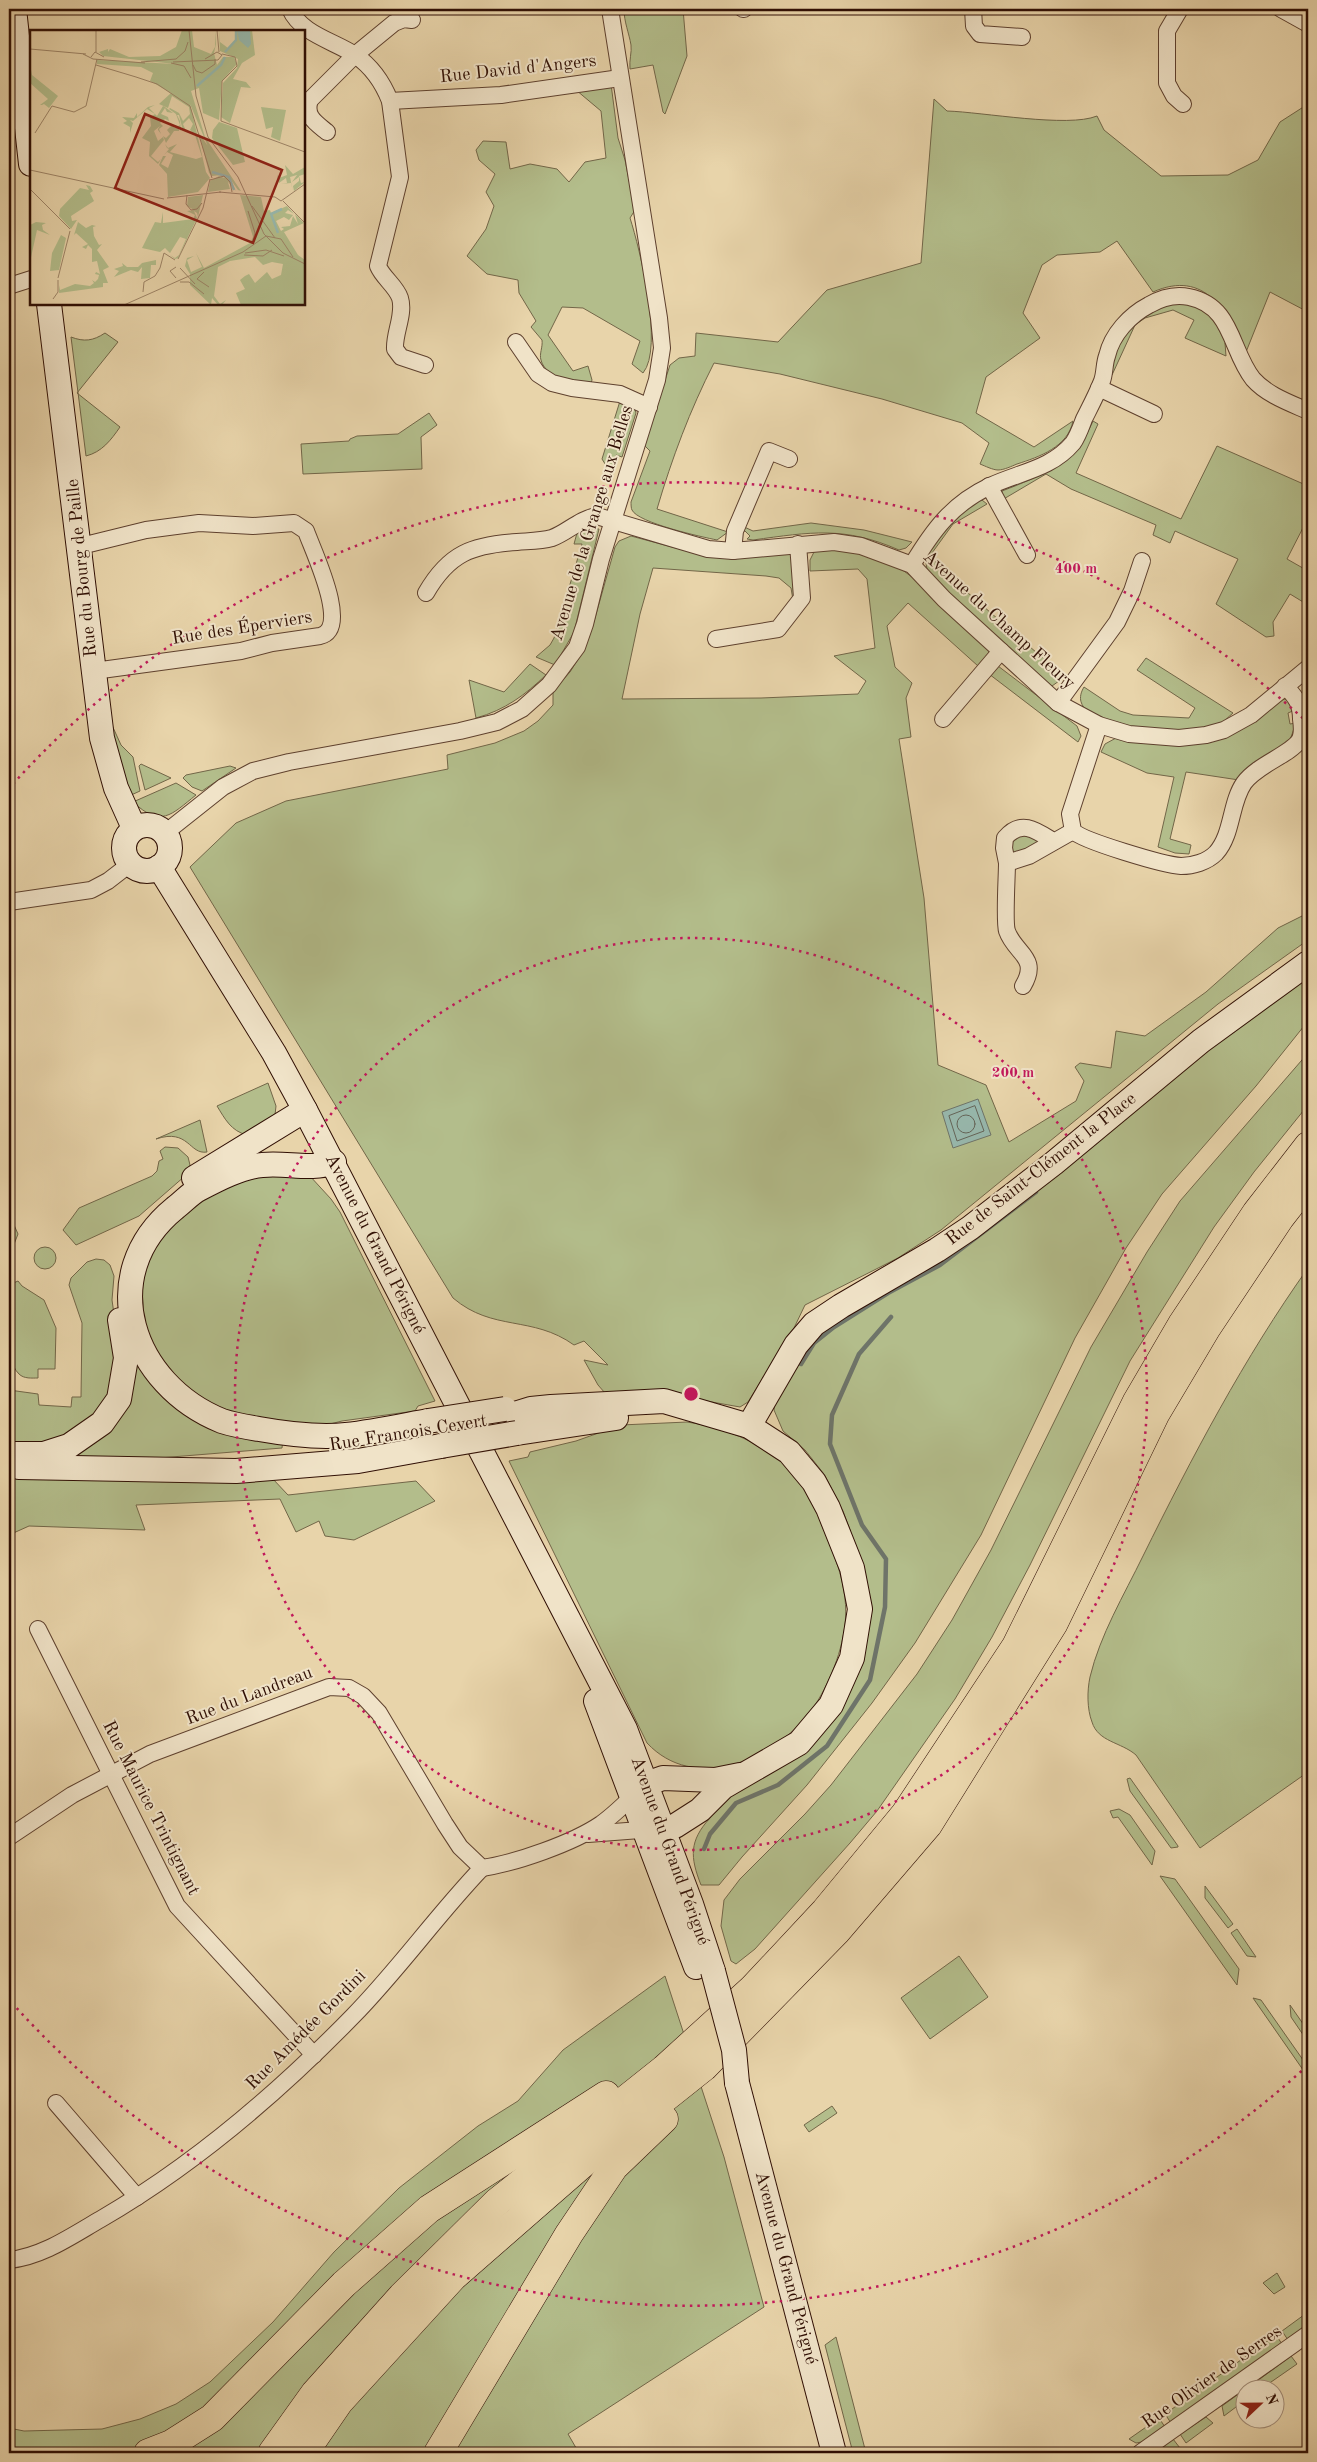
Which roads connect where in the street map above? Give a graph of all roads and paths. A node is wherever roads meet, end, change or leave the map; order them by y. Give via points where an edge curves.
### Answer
1 (14, 9) edge
2 (290, 9) edge
3 (610, 9) edge
4 (973, 9) edge
5 (1180, 9) edge
6 (1281, 9) edge
7 (412, 20) dead end
8 (1308, 24) edge
9 (1022, 37) dead end
10 (355, 55) junction
11 (620, 78) junction
12 (390, 101) junction
13 (1183, 104) dead end
14 (17, 111) edge
15 (326, 132) dead end
16 (30, 155) edge
17 (30, 279) edge
18 (9, 286) edge
19 (49, 305) edge
20 (516, 342) dead end
21 (425, 365) dead end
22 (1099, 388) junction
23 (649, 407) junction
24 (1308, 411) edge
25 (1154, 414) dead end
26 (789, 459) dead end
27 (989, 486) junction
28 (613, 521) junction
29 (798, 544) junction
30 (80, 546) junction
31 (733, 551) junction
32 (1027, 555) dead end
33 (1142, 561) dead end
34 (912, 565) junction
35 (426, 593) dead end
36 (716, 639) dead end
37 (1001, 651) junction
38 (1308, 668) edge
39 (94, 671) junction
40 (1285, 686) junction
41 (1058, 703) junction
42 (944, 720) dead end
43 (1099, 725) junction
44 (1304, 742) edge
45 (134, 828) junction
46 (1073, 831) junction
47 (165, 833) junction
48 (1053, 841) junction
49 (1007, 863) junction
50 (130, 864) junction
51 (159, 868) junction
52 (9, 902) edge
53 (1308, 963) edge
54 (1022, 986) dead end
55 (305, 1110) junction
56 (1308, 1146) edge
57 (334, 1162) junction
58 (1308, 1182) edge
59 (720, 1416) junction
60 (510, 1419) junction
61 (749, 1426) junction
62 (433, 1432) junction
63 (9, 1454) edge
64 (9, 1467) edge
65 (38, 1629) dead end
66 (749, 1773) junction
67 (111, 1774) junction
68 (639, 1790) junction
69 (654, 1829) junction
70 (579, 1836) junction
71 (9, 1837) edge
72 (482, 1868) junction
73 (314, 2055) junction
74 (697, 2057) junction
75 (56, 2103) dead end
76 (137, 2197) junction
77 (9, 2260) edge
78 (1308, 2334) edge
79 (148, 2453) edge
80 (272, 2453) edge
81 (304, 2453) edge
82 (438, 2453) edge
83 (834, 2453) edge
84 (1140, 2453) edge

1 - 14 street
2 - 10 street via 307,29
3 - 11 street, Avenue de la Grange aux Belles
4 - 9 street via 974,26 980,34
5 - 13 street via 1167,31 1167,83
6 - 8 street
7 - 10 street via 394,23
10 - 12 street via 378,79
10 - 15 street via 309,104 310,117
11 - 12 street, Rue David d'Angers via 501,95
11 - 23 street, Avenue de la Grange aux Belles via 661,333 661,362
12 - 21 street via 400,177 378,266 401,304 396,349 405,360
14 - 16 street
17 - 18 street
19 - 30 street, Rue du Bourg de Paille
20 - 23 street via 538,374 552,384 620,394
22 - 24 street via 1107,353 1126,323 1155,302 1187,297 1207,303 1222,316 1245,366 1260,385 1273,395
22 - 25 street
22 - 27 street via 1074,442 1060,455 1032,471
23 - 28 street, Avenue de la Grange aux Belles
26 - 31 street via 769,451 735,531
27 - 32 street
27 - 34 street via 944,518
28 - 31 street, Avenue du Champ Fleury via 692,546
28 - 35 street, Avenue du Champ Fleury via 597,516 587,518 551,538 471,549 444,567
28 - 47 street, Avenue de la Grange aux Belles via 577,647 549,685 522,709 476,728 253,771 223,787
29 - 31 street, Avenue du Champ Fleury
29 - 34 street, Avenue du Champ Fleury via 834,542 861,546
29 - 36 street via 802,598 778,629
30 - 39 street, Rue du Bourg de Paille
30 - 39 street, Rue des Éperviers via 146,530 199,523 253,526 294,523 306,531 333,613 332,628 325,635 241,651
33 - 41 street via 1118,622
34 - 37 street, Avenue du Champ Fleury
37 - 41 street, Avenue du Champ Fleury
37 - 42 street
38 - 40 street, Avenue du Champ Fleury
39 - 45 street, Rue du Bourg de Paille via 102,738 110,771
40 - 43 street, Avenue du Champ Fleury via 1242,721 1206,735 1179,738 1146,736
40 - 44 street via 1301,706
41 - 43 street, Avenue du Champ Fleury
43 - 46 street via 1070,814
44 - 46 street via 1258,769 1245,781 1219,849 1199,863 1172,865 1086,839
45 - 47 street via 152,825
45 - 50 street via 128,833 124,845
46 - 48 street
47 - 51 street via 170,842 170,852
48 - 49 street via 1029,856
48 - 49 street via 1031,828 1014,830 1005,838
49 - 54 street via 1007,930 1030,968
50 - 51 street via 142,871
50 - 52 street via 91,890
51 - 55 street, Avenue du Grand Périgné via 264,1036
53 - 61 street, Rue de Saint-Clément la Place via 1201,1040 1005,1202 937,1250 814,1324 796,1346
55 - 57 street, Avenue du Grand Périgné
55 - 63 street via 187,1182 159,1203 144,1220 120,1271 118,1306 126,1358 119,1399 102,1423 69,1446 44,1454
56 - 74 highway via 1256,1213 1182,1324 1137,1401 1016,1646 904,1814 825,1911 753,1988
57 - 62 street via 324,1166 263,1165 243,1169 198,1190 167,1214 140,1249 132,1274 129,1302 134,1328 144,1354 166,1384 182,1399 224,1422 318,1436
57 - 68 street, Avenue du Grand Périgné via 625,1729
58 - 74 highway via 1206,1329 1160,1404 1054,1623 928,1825 837,1931
59 - 60 street via 658,1414 590,1420
59 - 60 street via 664,1401 531,1409
59 - 61 street
60 - 62 street, bridge
61 - 66 street via 789,1452 814,1482 852,1568 860,1609 852,1658 831,1706 799,1742
62 - 64 street, Rue Francois Cevert via 280,1452 93,1469
65 - 67 street, Rue Maurice Trintignant
66 - 68 street via 715,1780 663,1778
66 - 69 street via 723,1787 700,1810 675,1826
67 - 71 street, Rue du Landreau via 72,1795
67 - 72 street, Rue du Landreau via 150,1754 320,1690 349,1688 363,1696 379,1714 455,1839
67 - 73 street, Rue Maurice Trintignant via 176,1906
68 - 69 street, Avenue du Grand Périgné
68 - 70 street via 600,1824
69 - 70 street
69 - 83 street, Avenue du Grand Périgné via 706,1974 724,2056 739,2091
70 - 72 street via 504,1865
72 - 73 street, Rue Amédée Gordini via 358,2010
73 - 76 street, Rue Amédée Gordini via 252,2112
74 - 79 highway via 663,2054 627,2082 429,2208 344,2284 212,2418 171,2444
74 - 80 highway via 491,2209 402,2296 328,2379
74 - 81 highway via 587,2160 453,2277 339,2402
74 - 82 highway via 692,2093 614,2167 569,2234
75 - 76 street
76 - 77 street, Rue Amédée Gordini via 56,2245
78 - 84 street, Rue Olivier de Serres

